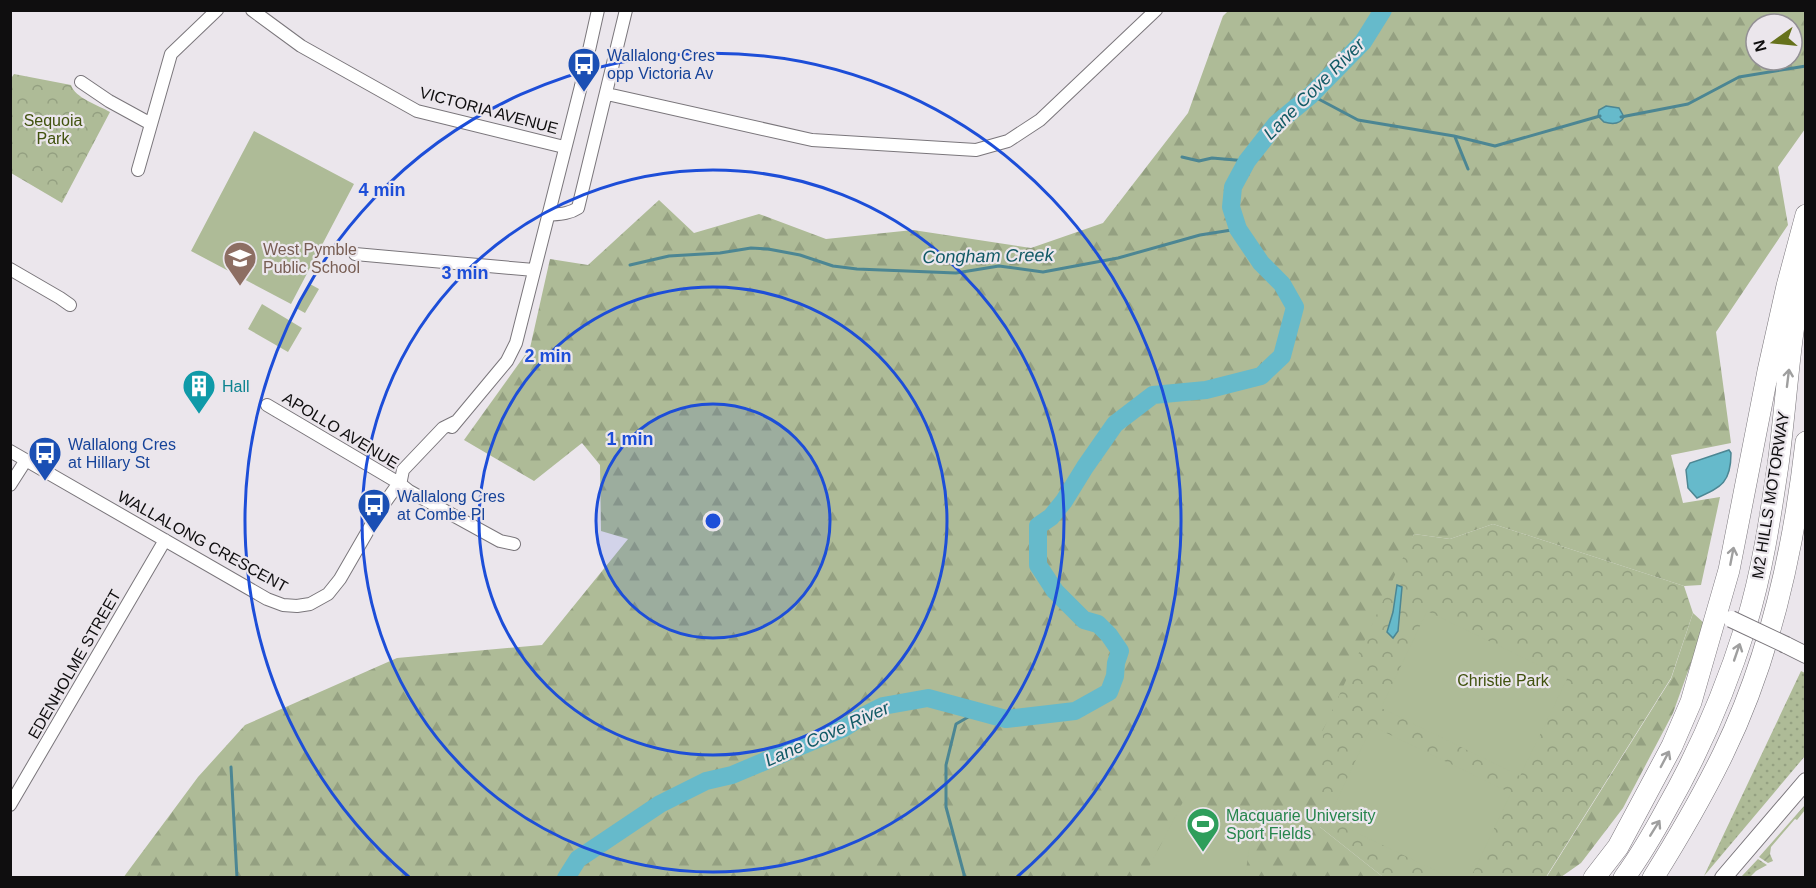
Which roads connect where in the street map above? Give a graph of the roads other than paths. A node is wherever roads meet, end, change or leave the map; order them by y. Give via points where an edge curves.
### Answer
1 (217, 10) edge
2 (252, 10) edge
3 (626, 10) edge
4 (1156, 10) edge
5 (596, 11) edge
6 (81, 82) dead end
7 (607, 94) junction
8 (151, 124) junction
9 (564, 147) junction
10 (138, 170) dead end
11 (548, 214) junction
12 (1806, 215) edge
13 (355, 254) dead end
14 (1806, 265) edge
15 (10, 269) edge
16 (534, 270) junction
17 (70, 305) dead end
18 (267, 405) dead end
19 (1806, 442) edge
20 (10, 451) edge
21 (26, 460) junction
22 (400, 482) junction
23 (10, 485) edge
24 (1806, 512) edge
25 (165, 540) junction
26 (514, 544) dead end
27 (1724, 616) junction
28 (1806, 655) edge
29 (1806, 781) edge
30 (10, 805) edge
31 (1693, 809) junction
32 (1594, 878) edge
33 (1624, 878) edge
34 (1653, 878) edge
35 (1724, 878) edge

1 - 8 street via 171,54
2 - 9 street, VICTORIA AVENUE via 301,46 417,111
3 - 7 street
4 - 7 street via 1040,120 1008,141 976,150 812,140
5 - 9 street, WALLALONG CRESCENT
6 - 8 street
7 - 11 street via 578,208
8 - 10 street
9 - 11 street, WALLALONG CRESCENT
11 - 16 street, WALLALONG CRESCENT
27 -> 12 highway via 1729,570 1768,371
13 - 16 street
33 -> 14 highway, M2 HILLS MOTORWAY via 1686,775 1709,727 1746,624 1768,531
15 - 17 street
16 - 22 street, WALLALONG CRESCENT via 513,351 448,434
18 - 22 street, APOLLO AVENUE
19 - 31 highway, M2 HILLS MOTORWAY via 1792,537 1764,650 1723,754
20 - 21 street, WALLALONG CRESCENT
21 - 23 street
21 - 25 street, WALLALONG CRESCENT
22 - 25 street, WALLALONG CRESCENT via 335,587 310,604 275,603
22 - 26 street, APOLLO AVENUE via 409,491 500,541
24 - 31 highway via 1786,612 1765,679 1727,762
25 - 30 street, EDENHOLME STREET
27 - 28 street, bridge
32 -> 27 highway via 1618,847 1672,746
29 - 35 street
31 - 34 highway, M2 HILLS MOTORWAY

